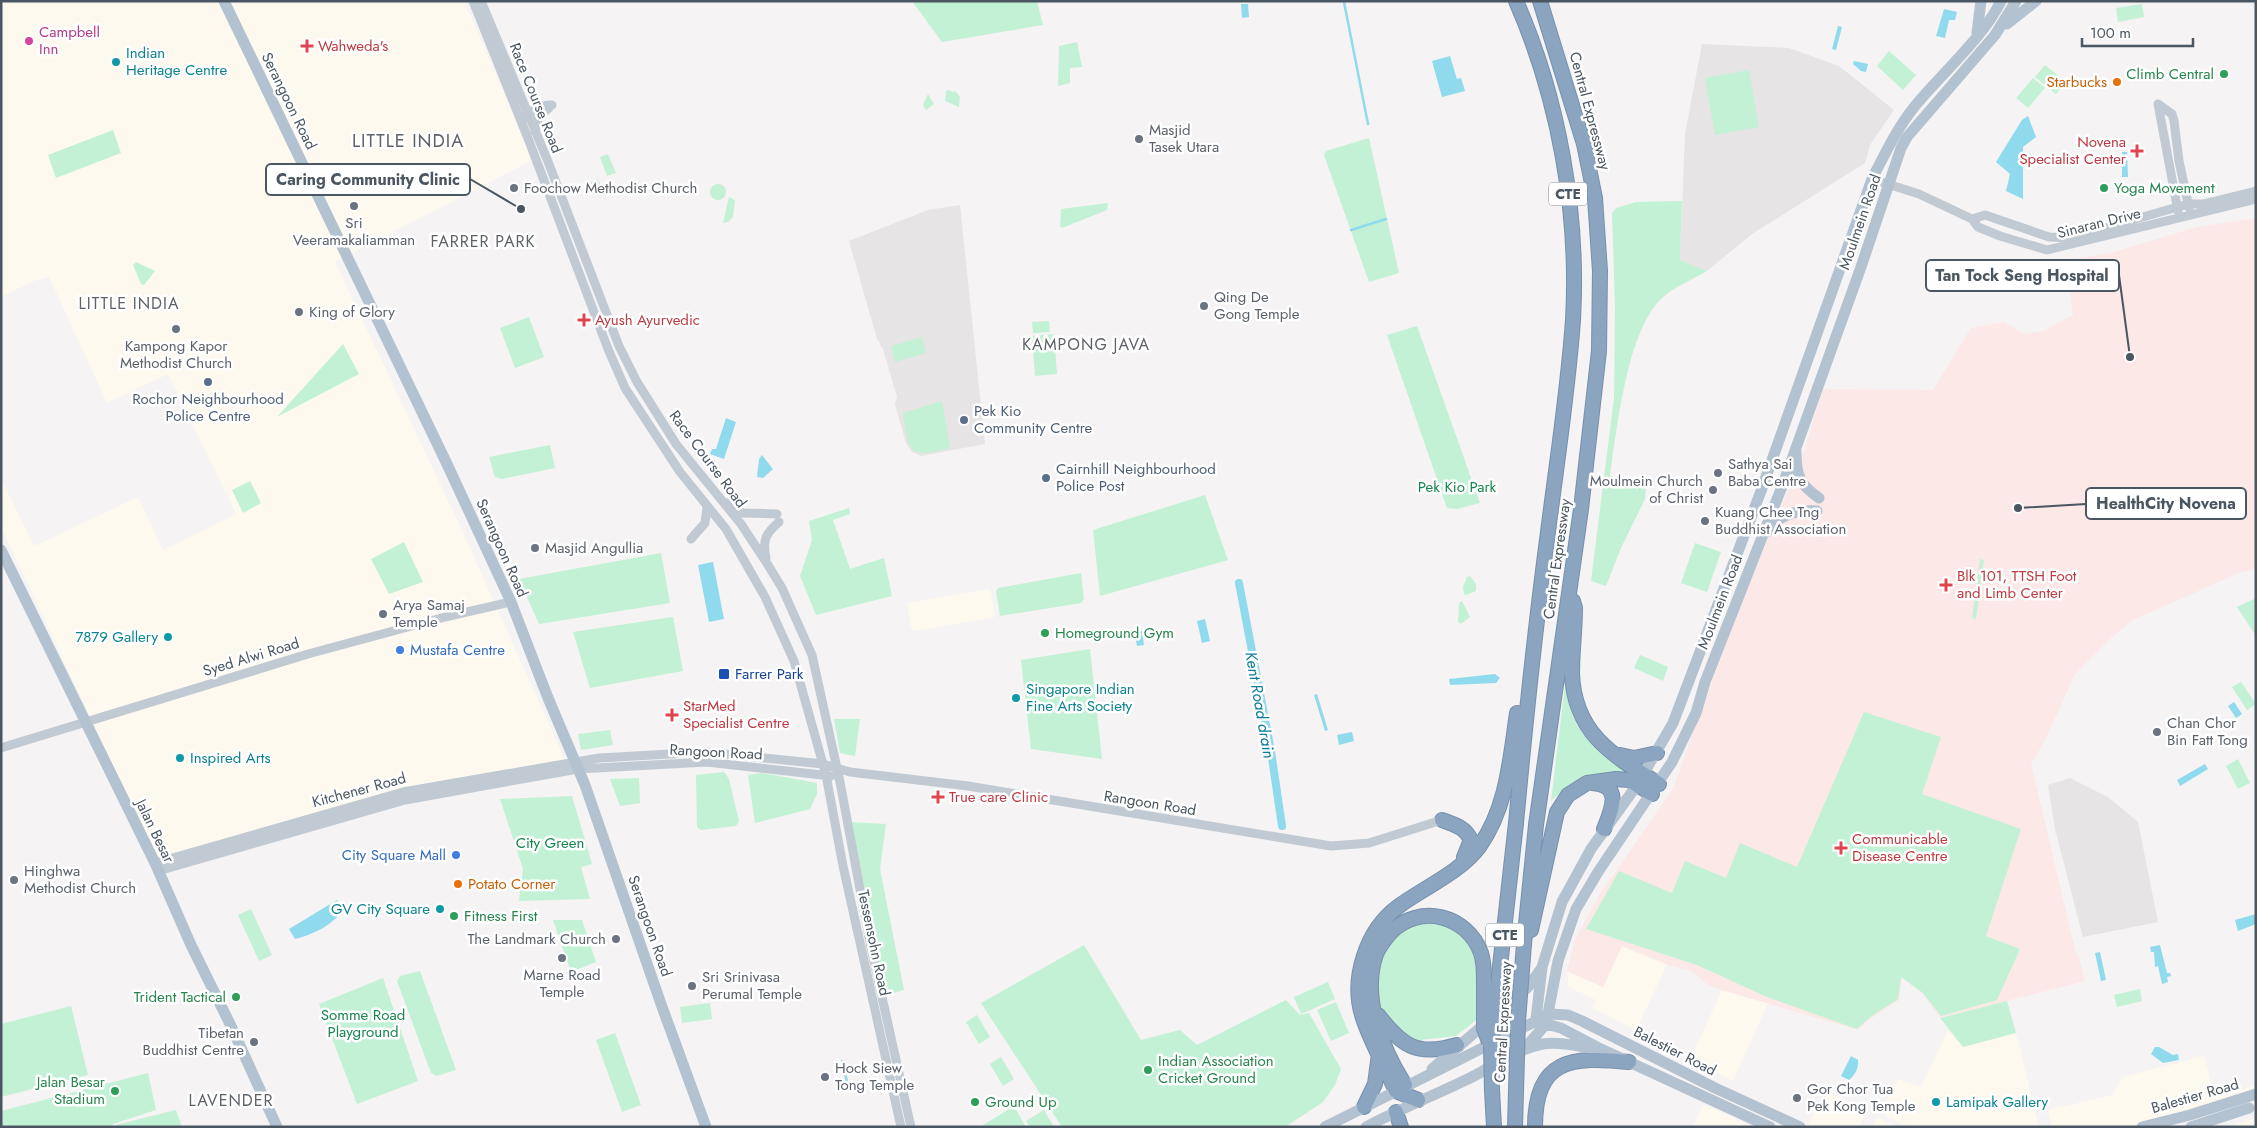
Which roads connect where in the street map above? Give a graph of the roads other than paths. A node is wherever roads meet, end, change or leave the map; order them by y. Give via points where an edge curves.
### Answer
1 (224, 1) edge
2 (473, 1) edge
3 (482, 1) edge
4 (1516, 1) edge
5 (1540, 1) edge
6 (1981, 1) edge
7 (2001, 1) edge
8 (2016, 1) edge
9 (2036, 1) edge
10 (1995, 35) junction
11 (1976, 37) junction
12 (519, 92) junction
13 (540, 107) junction
14 (528, 114) junction
15 (525, 131) junction
16 (535, 132) junction
17 (1872, 179) junction
18 (1887, 186) junction
19 (2256, 191) edge
20 (2256, 199) edge
21 (2188, 204) junction
22 (2178, 207) junction
23 (2190, 214) junction
24 (2179, 216) junction
25 (1972, 219) junction
26 (1796, 446) junction
27 (717, 496) junction
28 (1819, 498) dead end
29 (707, 507) junction
30 (1817, 511) dead end
31 (691, 539) dead end
32 (1758, 547) junction
33 (1, 550) edge
34 (768, 566) junction
35 (1570, 592) junction
36 (511, 602) junction
37 (1537, 615) junction
38 (85, 722) junction
39 (1, 748) edge
40 (1612, 753) junction
41 (1656, 753) junction
42 (824, 764) junction
43 (577, 765) junction
44 (836, 766) junction
45 (850, 772) junction
46 (826, 775) junction
47 (838, 777) junction
48 (1640, 780) junction
49 (1587, 783) junction
50 (1655, 789) junction
51 (1442, 820) joint
52 (1604, 830) junction
53 (1458, 866) junction
54 (156, 867) junction
55 (1524, 944) junction
56 (1542, 967) junction
57 (1373, 1009) junction
58 (1544, 1019) junction
59 (1622, 1041) junction
60 (1457, 1045) junction
61 (1491, 1047) junction
62 (1524, 1049) junction
63 (1601, 1049) junction
64 (1379, 1053) junction
65 (1623, 1059) junction
66 (1425, 1075) junction
67 (1401, 1088) junction
68 (2256, 1094) edge
69 (1418, 1100) junction
70 (1364, 1107) junction
71 (2249, 1108) dead end
72 (1396, 1112) junction
73 (277, 1127) edge
74 (706, 1127) edge
75 (901, 1127) edge
76 (911, 1127) edge
77 (1325, 1127) edge
78 (1366, 1127) edge
79 (1401, 1127) edge
80 (1494, 1127) edge
81 (1515, 1127) edge
82 (1535, 1127) edge
83 (1770, 1127) edge
84 (1800, 1127) edge
85 (2142, 1127) edge
86 (2191, 1127) edge

1 - 36 main road, Serangoon Road
2 - 15 street, Race Course Road
3 - 12 street, Race Course Road
4 - 37 highway, Central Expressway / CTE via 1534,43 1560,146 1569,201 1573,270 1571,348
5 - 35 highway, Central Expressway / CTE via 1584,144 1595,198 1600,271 1597,376
6 - 11 main road
7 - 11 main road, Moulmein Road
8 - 10 main road, Moulmein Road
9 - 10 main road
10 - 18 main road, Moulmein Road via 1907,137
11 - 17 main road, Moulmein Road via 1915,106 1894,136
12 - 13 street
12 - 14 street, Race Course Road
13 - 14 street
13 - 16 street via 552,105 542,112
14 - 15 street via 524,122
14 - 16 street, Race Course Road
15 - 29 street, Race Course Road via 625,388
16 - 27 street, Race Course Road via 619,346 637,382 676,444
17 - 18 street, Sinaran Drive
17 - 41 main road, Moulmein Road via 1688,687
18 - 25 street, Sinaran Drive via 1921,196
18 - 26 main road, Moulmein Road
19 - 21 street, Sinaran Drive via 2203,204
20 - 23 street, Sinaran Drive
21 - 22 street, Sinaran Drive
21 - 22 street via 2172,114 2158,104
21 - 23 street
22 - 24 street
22 - 25 street, Sinaran Drive via 2070,238 2050,237 1985,215
23 - 24 street, Sinaran Drive
24 - 25 street, Sinaran Drive via 2047,250 2000,236 1978,226
26 - 28 main road via 1800,480
26 - 32 main road, Moulmein Road
27 - 34 street, Race Course Road via 741,524
27 - 34 street via 743,513 778,518 765,536
29 - 31 street via 705,523
29 - 42 street, Race Course Road via 726,529 786,641
30 - 32 main road via 1803,510 1782,516
32 - 50 main road, Moulmein Road via 1696,713
33 - 38 main road, Jalan Besar
34 - 44 street, Race Course Road via 782,588 812,655
35 - 40 highway via 1575,608 1572,671 1577,707 1597,740
35 - 55 highway, Central Expressway / CTE via 1536,825
36 - 38 street, Syed Alwi Road via 308,654
36 - 43 main road, Serangoon Road
37 - 53 highway via 1530,628 1501,807 1477,849
37 - 61 highway, Central Expressway / CTE, bridge
38 - 39 street, Syed Alwi Road
38 - 54 main road, Jalan Besar
40 - 41 highway via 1634,758
40 - 48 highway
41 - 48 main road, Moulmein Road
42 - 43 street, Rangoon Road via 706,752 616,756
42 - 44 street, Rangoon Road
42 - 46 street, Tessensohn Road
43 - 46 street, Rangoon Road via 708,762
43 - 54 street, Kitchener Road via 403,792
43 - 74 main road, Serangoon Road
44 - 45 street, Rangoon Road
44 - 47 street, Tessensohn Road
45 - 47 street, Rangoon Road
45 - 51 street, Rangoon Road via 968,786 1331,846 1368,843
46 - 47 street, Rangoon Road
46 - 75 street, Tessensohn Road
47 - 76 street, Tessensohn Road via 871,948
48 - 49 highway
48 - 50 highway
48 - 52 main road, Moulmein Road
49 - 52 highway via 1603,786 1613,796
49 - 55 highway via 1568,795 1557,812 1534,921
50 - 58 main road, Moulmein Road via 1576,909 1558,960
51 - 53 highway via 1460,826 1471,840
52 - 56 main road, Moulmein Road via 1562,902
53 - 64 highway via 1386,917 1364,954 1359,991 1362,1018
54 - 73 main road, Jalan Besar
55 - 81 highway, Central Expressway / CTE, bridge
56 - 58 main road, Moulmein Road
56 - 60 main road via 1528,987
57 - 60 highway via 1408,1046 1443,1050
57 - 61 highway, bridge via 1372,973 1376,953 1392,931 1409,918 1441,916 1463,926 1481,953 1484,1028
57 - 67 highway
58 - 59 main road, Balestier Road via 1568,1016
58 - 62 main road
58 - 63 main road, Balestier Road
58 - 66 main road
59 - 65 main road via 1618,1049
59 - 84 main road, Balestier Road
60 - 66 main road
61 - 80 highway, Central Expressway / CTE, bridge
62 - 63 main road, Balestier Road via 1557,1044
62 - 69 main road, Balestier Road
63 - 65 main road, Balestier Road
64 - 67 highway
64 - 70 highway via 1375,1084
65 - 82 highway via 1572,1062 1548,1075 1535,1105
65 - 83 main road, Balestier Road
66 - 67 main road
67 - 69 highway
67 - 70 main road
68 - 85 main road, Balestier Road
69 - 72 main road, Balestier Road
70 - 77 main road
71 - 86 main road, Balestier Road
72 - 78 main road, Balestier Road
72 - 79 highway

